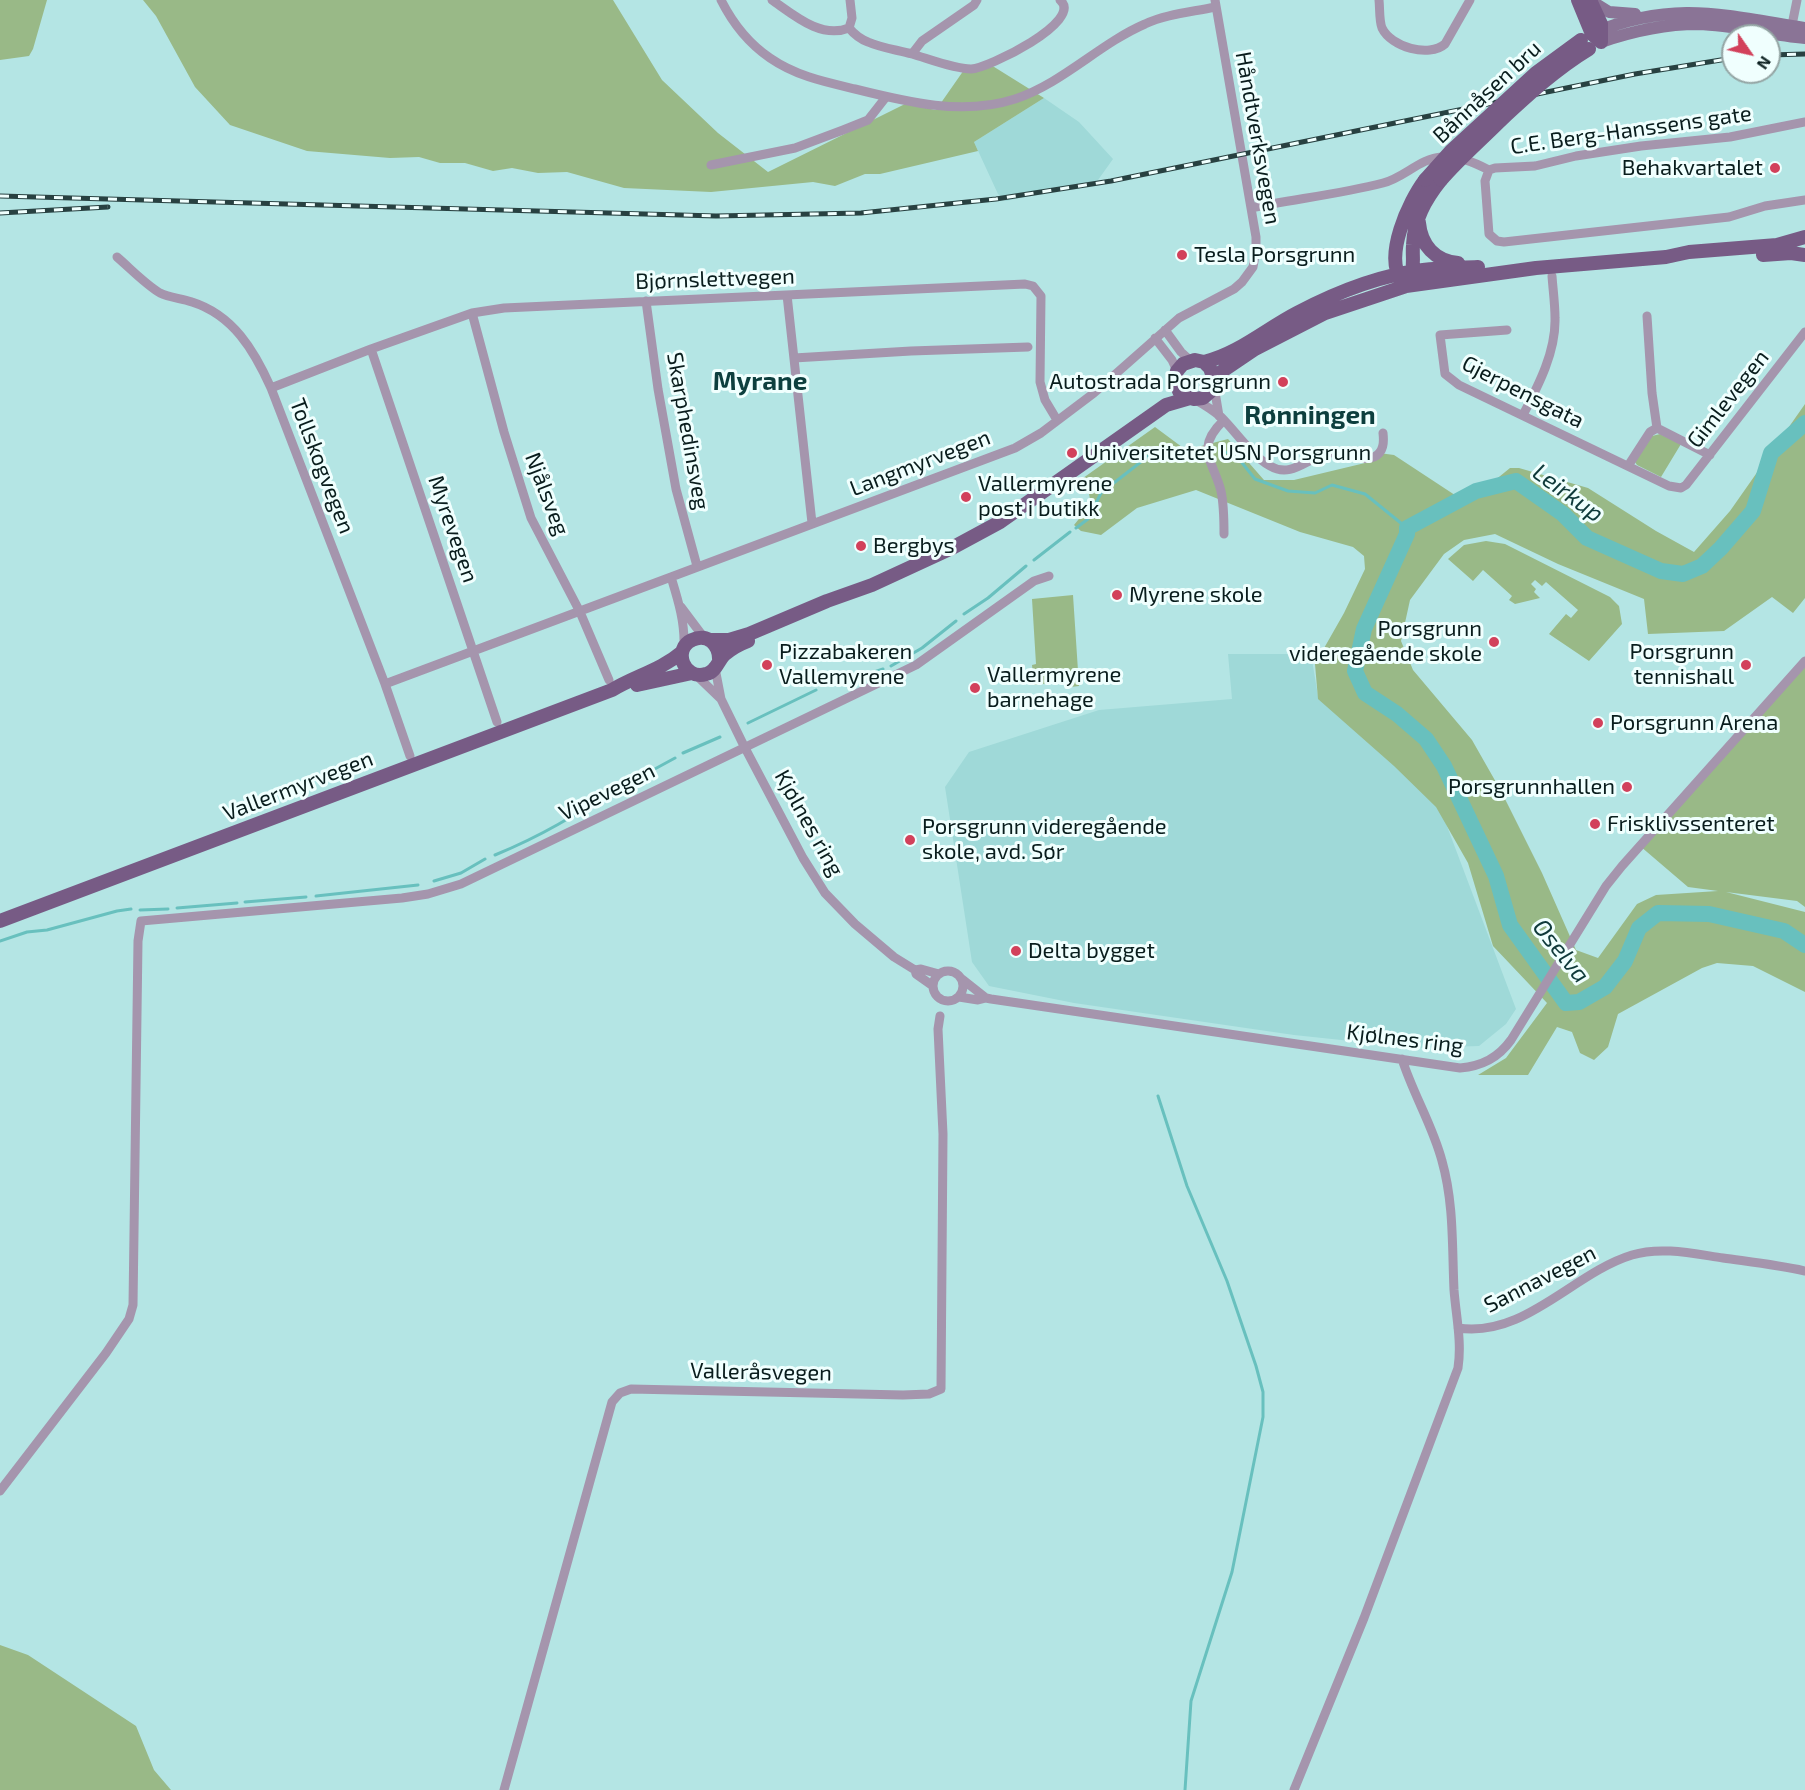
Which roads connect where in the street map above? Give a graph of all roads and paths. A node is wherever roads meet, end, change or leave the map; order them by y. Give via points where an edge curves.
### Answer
1 (721, 0) edge
2 (772, 0) edge
3 (850, 0) edge
4 (977, 0) edge
5 (1060, 0) edge
6 (1379, 0) edge
7 (1470, 0) edge
8 (1586, 0) edge
9 (1797, 0) edge
10 (1215, 3) edge
11 (1651, 14) junction
12 (849, 28) junction
13 (1805, 28) edge
14 (1791, 31) junction
15 (1805, 38) edge
16 (1593, 39) junction
17 (912, 54) junction
18 (886, 96) junction
19 (1805, 122) edge
20 (711, 165) dead end
21 (1489, 170) junction
22 (1805, 200) edge
23 (1251, 208) junction
24 (1419, 213) junction
25 (1805, 237) edge
26 (1805, 255) edge
27 (117, 257) dead end
28 (1666, 257) junction
29 (1477, 267) junction
30 (1536, 268) junction
31 (1413, 272) junction
32 (1397, 274) junction
33 (1249, 275) joint
34 (1552, 276) dead end
35 (1406, 286) junction
36 (787, 295) junction
37 (646, 301) junction
38 (472, 313) junction
39 (1647, 316) dead end
40 (1165, 330) junction
41 (1507, 330) dead end
42 (1805, 332) edge
43 (1155, 338) junction
44 (1028, 347) dead end
45 (371, 349) junction
46 (794, 358) junction
47 (1197, 361) junction
48 (1176, 375) junction
49 (1214, 382) junction
50 (271, 388) junction
51 (1192, 399) junction
52 (1523, 415) junction
53 (1221, 418) junction
54 (1057, 420) junction
55 (1657, 428) junction
56 (1383, 433) dead end
57 (1710, 455) junction
58 (1628, 466) junction
59 (1681, 488) joint
60 (812, 523) junction
61 (1224, 534) dead end
62 (971, 536) junction
63 (697, 566) junction
64 (1049, 576) dead end
65 (671, 577) junction
66 (872, 585) junction
67 (680, 605) junction
68 (580, 612) junction
69 (707, 639) junction
70 (683, 650) junction
71 (474, 652) junction
72 (1805, 661) edge
73 (717, 665) junction
74 (694, 674) junction
75 (386, 684) junction
76 (610, 685) junction
77 (721, 699) junction
78 (497, 722) dead end
79 (744, 746) junction
80 (410, 756) dead end
81 (0, 921) edge
82 (915, 970) junction
83 (939, 974) junction
84 (962, 979) junction
85 (933, 986) junction
86 (959, 997) junction
87 (986, 998) junction
88 (940, 1016) dead end
89 (1402, 1059) junction
90 (1805, 1271) edge
91 (1458, 1328) junction
92 (0, 1491) edge
93 (504, 1790) edge
94 (1294, 1790) edge

1 - 18 street via 735,26 778,64 813,79
2 - 12 street via 829,33
3 - 12 street
4 - 17 street via 974,6 922,41
5 - 17 street via 1065,10 1054,27 996,61 973,69
6 - 7 street via 1381,24 1388,36 1424,51 1445,44
8 - 11 street via 1617,14
8 - 16 main road
9 - 14 street
10 - 18 street via 1145,23 1046,85 1008,101 958,107
10 - 23 street, Håndtverksvegen
11 - 14 street via 1703,11
11 - 16 street
12 - 17 street via 869,43
13 - 14 street
14 - 15 street
14 - 16 street via 1687,25
16 - 24 main road, Bånnåsen bru, bridge via 1477,143 1441,180
16 - 32 main road, Bånnåsen bru, bridge via 1558,54 1425,180 1402,221
18 - 20 street via 868,120 843,130 795,148
19 - 21 street, C.E. Berg-Hanssens gate via 1730,137 1641,146 1535,166
21 - 22 street, C.E. Berg-Hanssens gate via 1485,181 1488,229 1492,238 1504,242 1729,217
21 - 23 street via 1464,158 1439,157 1386,182
23 - 33 street, Håndtverksvegen via 1256,250
24 - 29 main road via 1421,237 1430,251 1444,261
24 - 31 main road
25 - 28 main road via 1777,245
26 - 28 main road via 1690,260
27 - 50 street, Tollskogvegen via 158,292 192,302 231,324 260,362
28 - 30 main road
29 - 30 main road
29 - 31 main road
30 - 35 main road
31 - 32 main road
31 - 35 main road
32 - 35 main road
32 - 47 main road via 1318,303 1232,352
33 - 40 street, Langmyrvegen via 1234,289
34 - 52 street via 1554,332 1543,375
35 - 49 main road via 1305,322 1238,359
36 - 37 street, Bjørnslettvegen
36 - 46 street
36 - 54 street, Bjørnslettvegen via 1033,286 1041,296 1040,382
37 - 38 street, Bjørnslettvegen
37 - 63 street, Skarphedinsveg via 676,489
38 - 45 street, Bjørnslettvegen
38 - 68 street, Njålsveg via 531,518
39 - 55 street
40 - 43 street, Langmyrvegen
40 - 47 street via 1181,352
41 - 52 street, Gjerpensgata via 1440,335 1443,366 1445,374 1455,382
42 - 57 street, Gimlevegen
43 - 48 street via 1172,360
43 - 54 street, Langmyrvegen via 1107,383
44 - 46 street
45 - 50 street, Bjørnslettvegen
45 - 71 street, Myrevegen
46 - 60 street
47 - 48 main road via 1183,364
47 - 49 main road via 1213,372
48 - 51 main road via 1179,391
48 - 62 main road via 1166,393 1149,408
49 - 51 main road via 1206,395
49 - 53 street
50 - 75 street, Tollskogvegen
51 - 53 street
51 - 62 main road via 1166,405 1000,522
52 - 58 street, Gjerpensgata
53 - 56 street via 1260,458 1283,470 1340,451 1362,458 1374,457 1384,445
53 - 61 street via 1213,432 1208,456 1221,493
54 - 60 street, Langmyrvegen via 1015,448
55 - 57 street
55 - 58 street via 1650,432
57 - 59 street, Gimlevegen
58 - 59 street, Gjerpensgata
60 - 63 street, Langmyrvegen
62 - 66 main road
63 - 65 street, Langmyrvegen
64 - 79 street, Vipevegen via 1034,580 916,665
65 - 67 street
65 - 68 street, Langmyrvegen
66 - 69 main road via 739,637
66 - 73 main road via 829,608 742,644
67 - 69 street
67 - 70 street
68 - 71 street, Langmyrvegen
68 - 76 street, Njålsveg
69 - 70 main road via 693,639
69 - 73 main road via 717,649
70 - 74 main road via 683,664
70 - 76 main road, Vallermyrvegen via 665,665
71 - 75 street, Langmyrvegen
71 - 78 street, Myrevegen
72 - 89 street, Kjølnes ring via 1606,886 1511,1040 1497,1056 1486,1063 1460,1068
73 - 74 main road via 708,674
73 - 77 street, Kjølnes ring
74 - 76 main road, Vallermyrvegen
74 - 77 street, Kjølnes ring
75 - 80 street, Tollskogvegen
76 - 81 main road, Vallermyrvegen
77 - 79 street, Kjølnes ring
79 - 82 street, Kjølnes ring via 825,893 855,924
79 - 92 street, Vipevegen via 476,878 445,889 413,897 141,921 133,1305 129,1319 106,1353
82 - 83 street, Kjølnes ring
82 - 85 street, Kjølnes ring
83 - 84 street via 954,972
83 - 85 street
84 - 86 street via 964,986
84 - 87 street, Kjølnes ring
85 - 86 street via 934,993 943,1000
86 - 87 street, Kjølnes ring
87 - 89 street, Kjølnes ring
88 - 93 street, Valleråsvegen via 941,1389 903,1395 631,1389 620,1393 612,1402
89 - 91 street, Sannavegen via 1443,1164
90 - 91 street, Sannavegen via 1648,1251 1616,1261 1516,1319 1485,1329
91 - 94 street via 1457,1376

